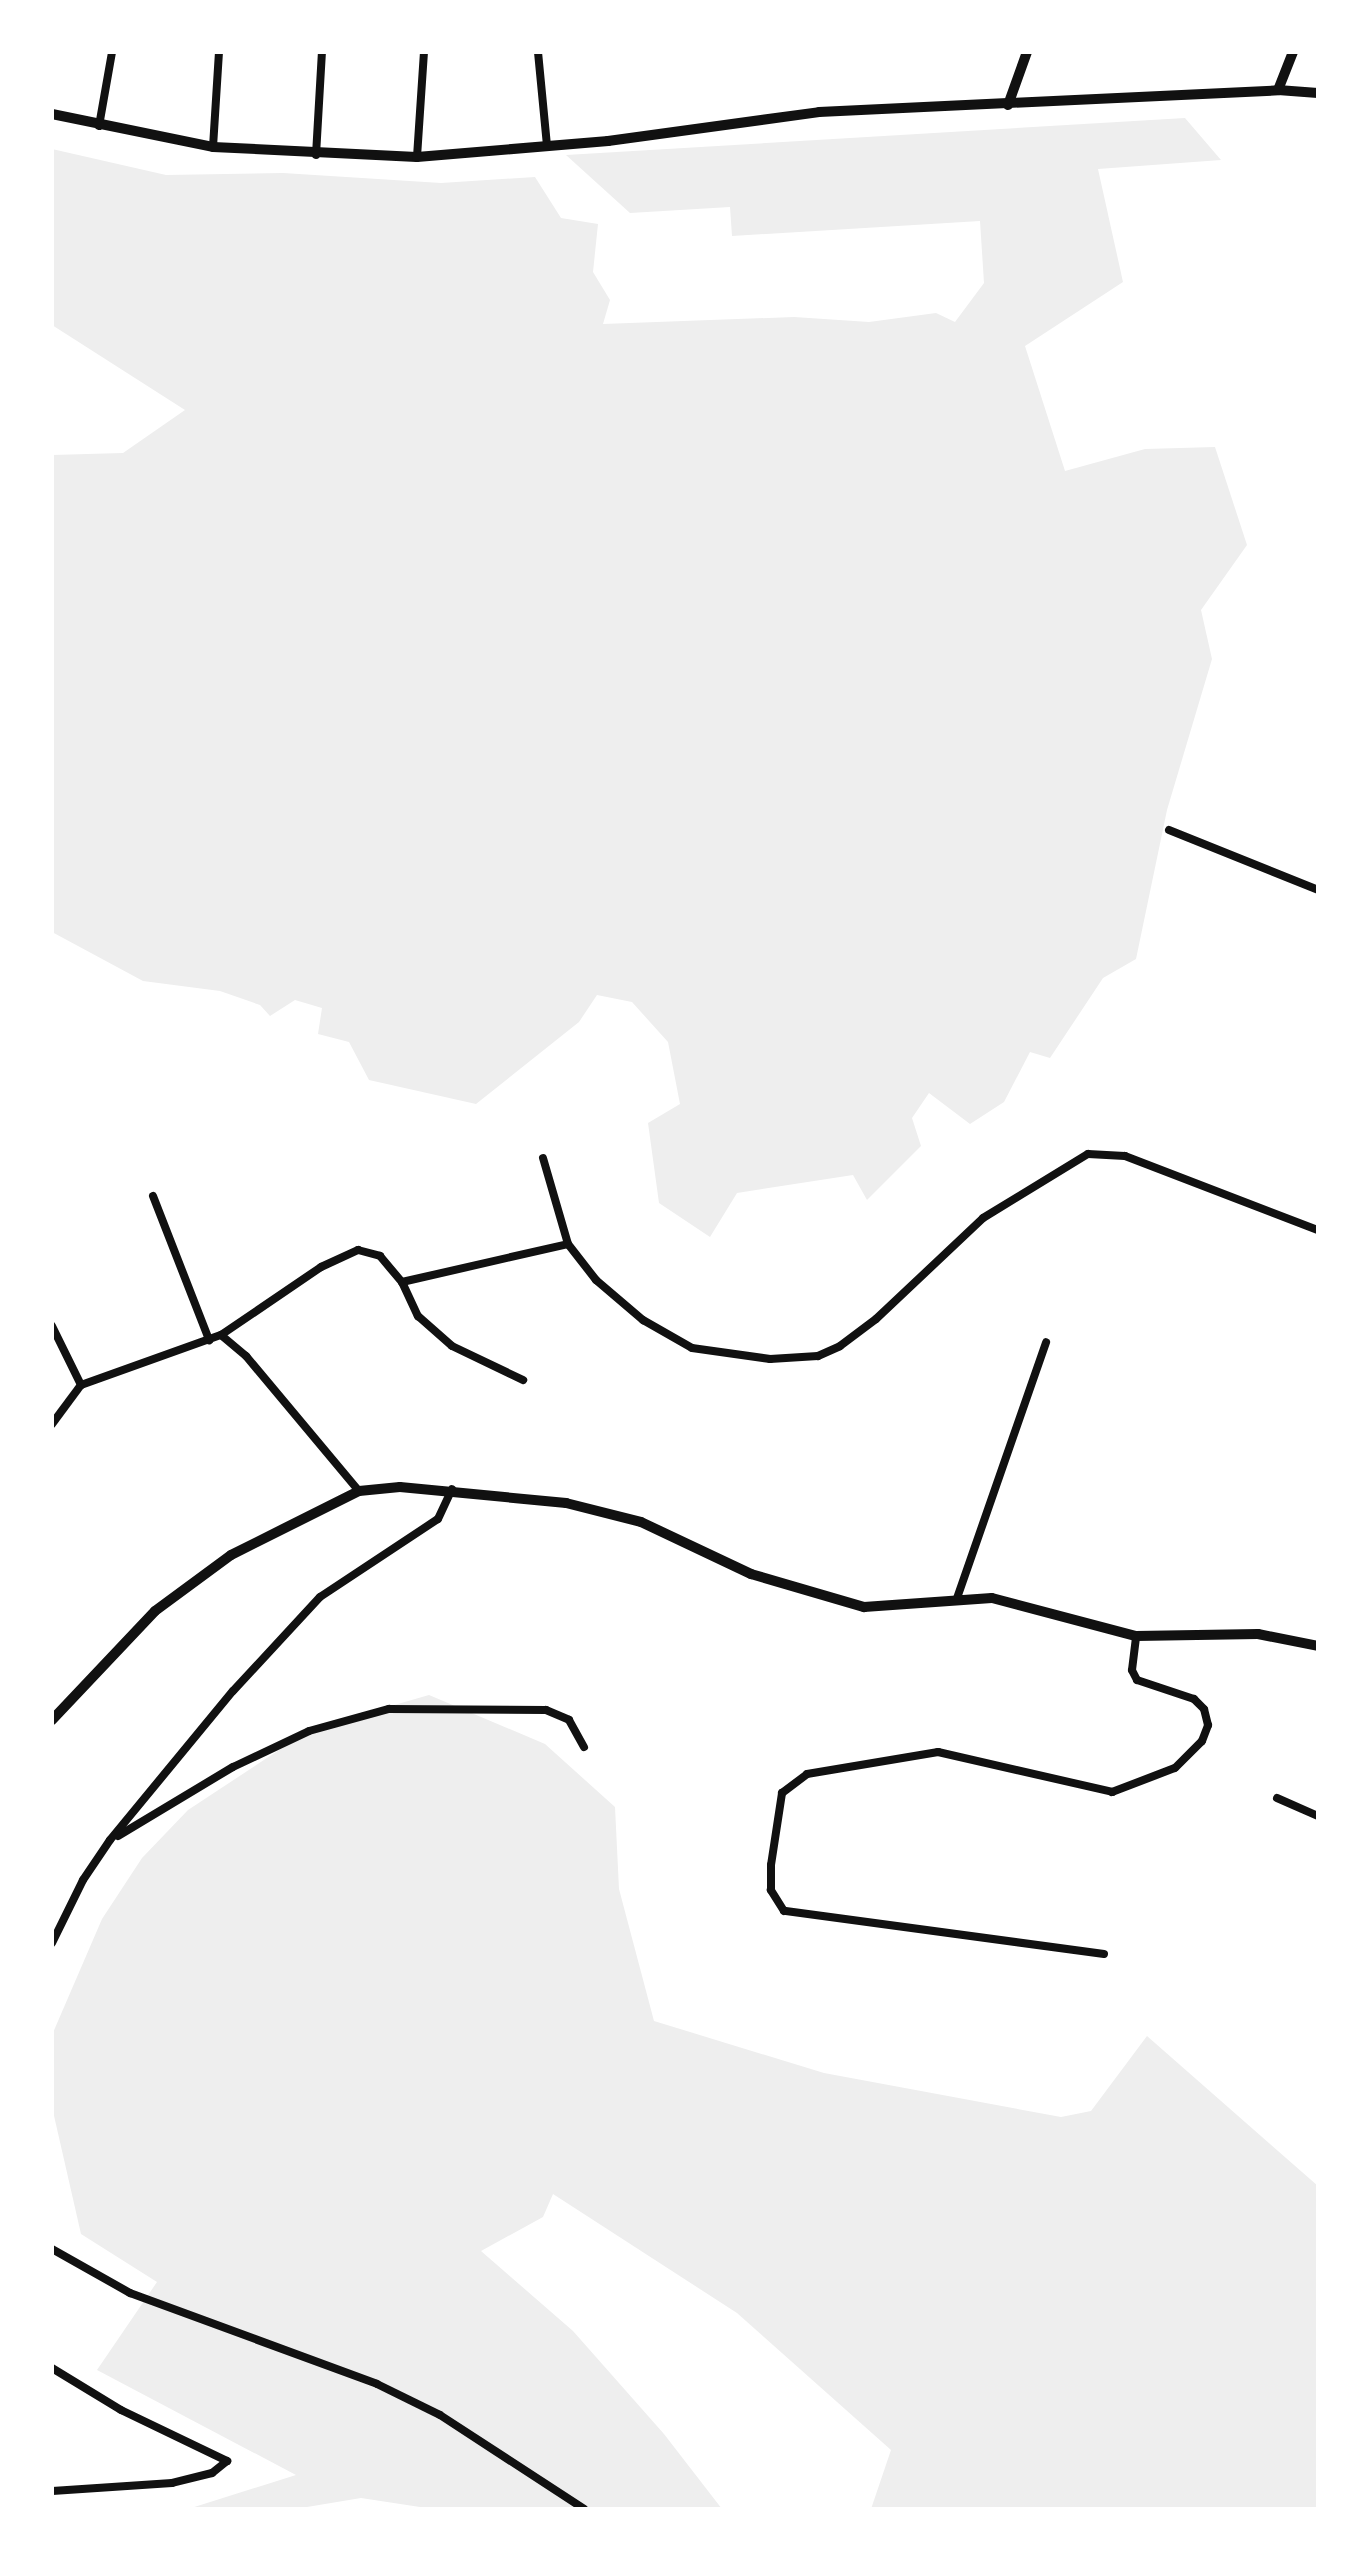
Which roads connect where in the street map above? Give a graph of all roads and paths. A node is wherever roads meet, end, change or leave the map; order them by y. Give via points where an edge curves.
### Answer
1 (112, 52) edge
2 (219, 52) edge
3 (322, 52) edge
4 (424, 52) edge
5 (538, 52) edge
6 (1027, 52) edge
7 (1293, 52) edge
8 (1278, 90) junction
9 (1318, 93) edge
10 (1008, 105) junction
11 (52, 114) edge
12 (99, 126) junction
13 (547, 146) junction
14 (213, 147) junction
15 (316, 155) junction
16 (417, 157) junction
17 (1169, 830) dead end
18 (1318, 890) edge
19 (543, 1158) dead end
20 (153, 1196) dead end
21 (1318, 1230) edge
22 (568, 1244) junction
23 (402, 1282) junction
24 (52, 1326) edge
25 (221, 1335) junction
26 (209, 1340) junction
27 (1046, 1342) dead end
28 (523, 1380) dead end
29 (81, 1385) junction
30 (52, 1424) edge
31 (452, 1489) junction
32 (359, 1491) junction
33 (956, 1601) junction
34 (1136, 1636) junction
35 (1318, 1646) edge
36 (52, 1720) edge
37 (584, 1747) dead end
38 (1277, 1798) dead end
39 (1318, 1816) edge
40 (110, 1840) junction
41 (52, 1943) edge
42 (1104, 1954) dead end
43 (52, 2249) edge
44 (52, 2368) edge
45 (52, 2491) edge
46 (584, 2509) edge

1 - 12 street
2 - 14 street
3 - 15 street
4 - 16 street
5 - 13 street
6 - 10 street
7 - 8 street
8 - 9 street
8 - 10 street
10 - 13 street via 819,112
11 - 12 street
12 - 14 street
13 - 16 street
14 - 15 street
15 - 16 street
17 - 18 street
19 - 22 street
20 - 26 street
21 - 22 street via 1125,1156 1088,1154 983,1218 840,1346 818,1356 770,1359 692,1348 643,1320 596,1280
22 - 23 street
23 - 25 street via 380,1256 358,1250 321,1267
23 - 28 street via 418,1316 452,1346
24 - 29 street
25 - 26 street
25 - 32 street via 246,1356
26 - 29 street
27 - 33 street
29 - 30 street
31 - 32 street
31 - 33 street via 566,1503 641,1522 751,1574 864,1607
31 - 40 street via 429,1527 386,1549 320,1597 223,1701
32 - 36 street via 231,1555 155,1611
33 - 34 street via 1019,1602
34 - 35 street via 1258,1634
34 - 42 street via 1132,1670 1137,1680 1194,1699 1208,1725 1202,1741 1175,1768 1112,1792 938,1752 807,1774 782,1793 773,1852 771,1890 784,1911
37 - 40 street via 569,1720 546,1710 389,1709 309,1731 174,1800
38 - 39 street
40 - 41 street
43 - 46 street via 130,2293 377,2384 427,2408
44 - 45 street via 121,2410 227,2461 212,2473 172,2483

